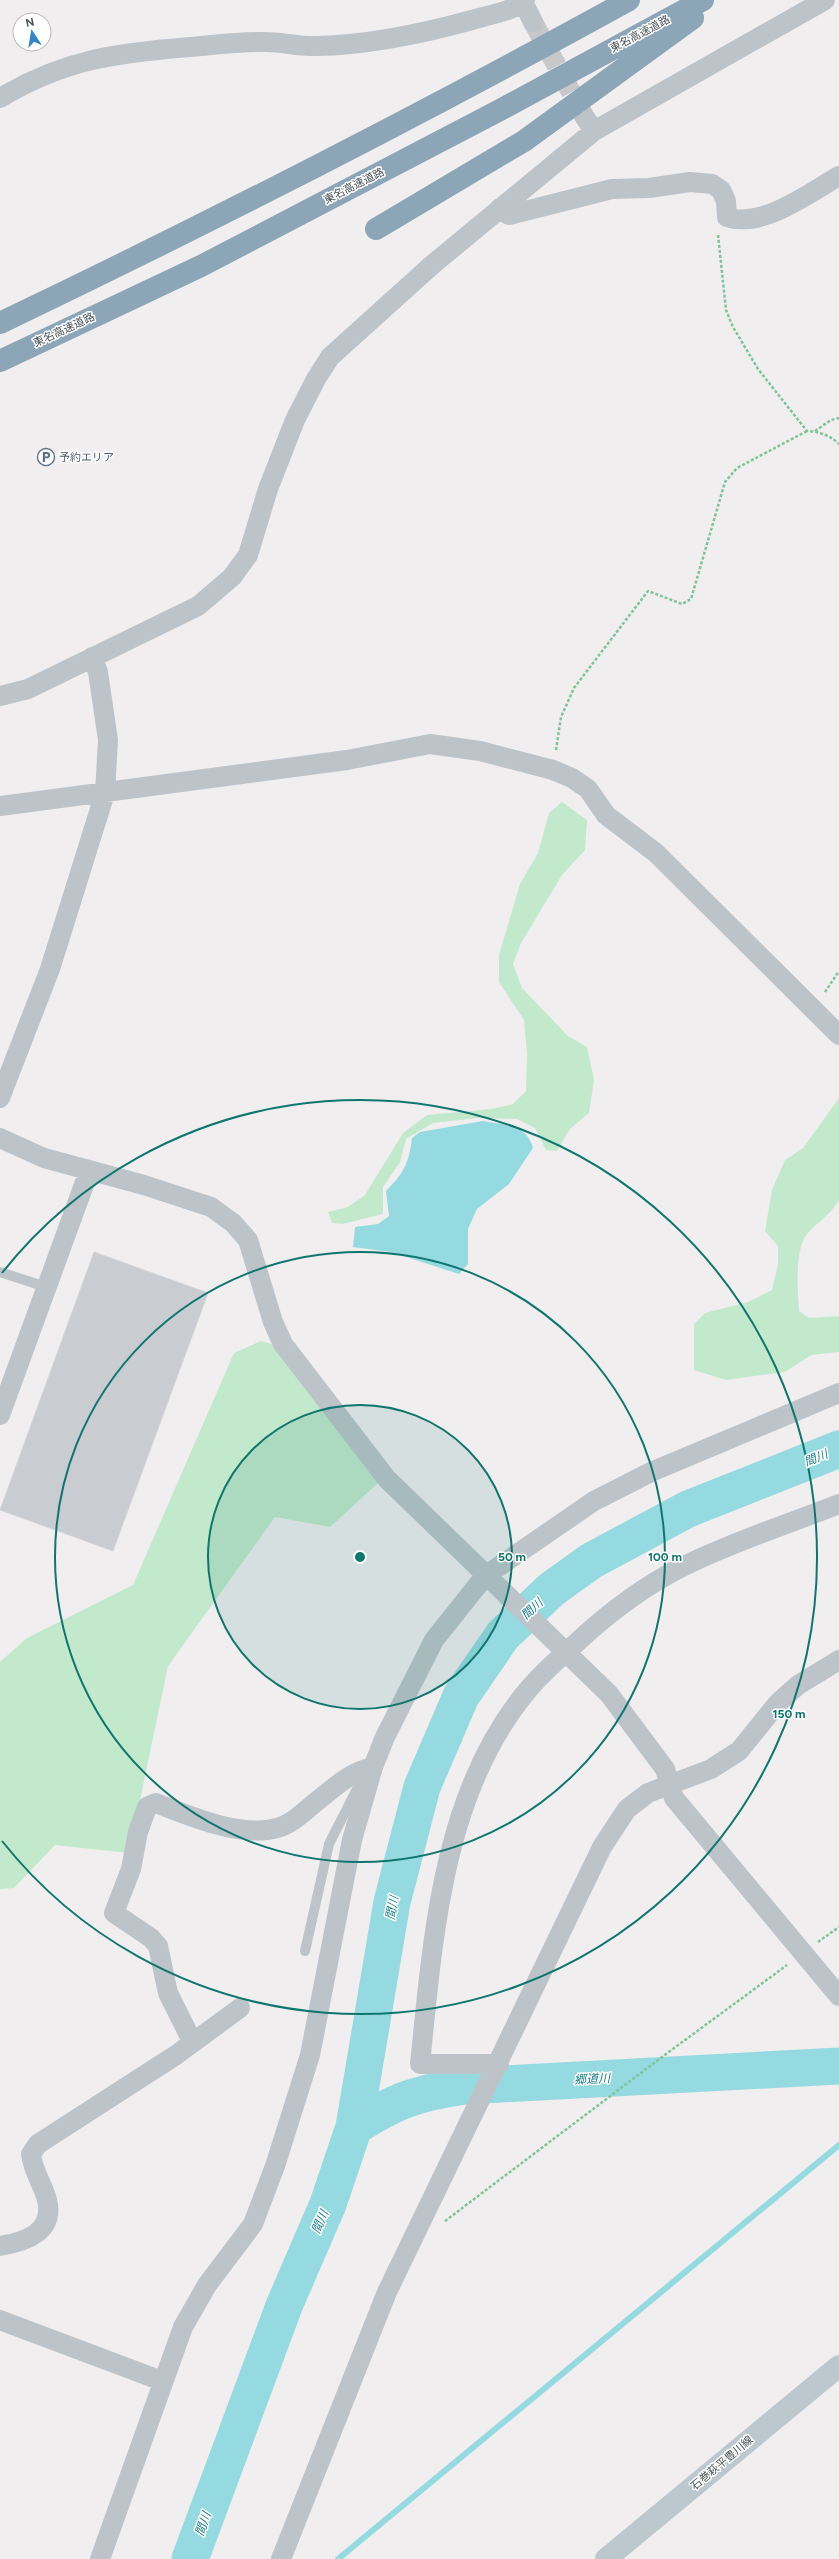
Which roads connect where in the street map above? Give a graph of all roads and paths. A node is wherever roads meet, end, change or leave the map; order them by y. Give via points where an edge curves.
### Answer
1 (629, 0) edge
2 (703, 0) edge
3 (718, 0) edge
4 (825, 0) edge
5 (524, 1) edge
6 (533, 22) tunnel mouth
7 (0, 98) edge
8 (839, 176) edge
9 (500, 208) junction
10 (726, 217) junction
11 (376, 229) dead end
12 (0, 323) edge
13 (0, 361) edge
14 (839, 418) edge
15 (807, 431) junction
16 (815, 431) junction
17 (839, 444) edge
18 (92, 658) junction
19 (0, 696) edge
20 (553, 770) junction
21 (105, 793) junction
22 (0, 806) edge
23 (839, 971) edge
24 (812, 1010) junction
25 (839, 1035) edge
26 (0, 1098) edge
27 (0, 1138) edge
28 (89, 1171) junction
29 (0, 1272) edge
30 (46, 1287) junction
31 (839, 1393) edge
32 (0, 1415) edge
33 (839, 1504) edge
34 (488, 1578) junction
35 (561, 1649) junction
36 (839, 1660) edge
37 (367, 1768) junction
38 (669, 1784) junction
39 (839, 1927) edge
40 (305, 1951) dead end
41 (804, 1952) junction
42 (839, 1996) edge
43 (240, 2008) dead end
44 (192, 2041) junction
45 (498, 2066) junction
46 (439, 2226) dead end
47 (0, 2246) edge
48 (0, 2320) edge
49 (839, 2366) edge
50 (162, 2381) junction
51 (100, 2559) edge
52 (281, 2559) edge
53 (606, 2559) edge

1 - 12 highway via 506,68 186,234
2 - 13 highway, 東名高速道路 via 500,110 201,266
3 - 11 highway via 524,142
4 - 9 street via 589,123
5 - 6 street
5 - 7 street via 500,12 432,31 373,42 316,46 266,42 129,52 80,61 25,82
8 - 10 street via 779,210 735,220
9 - 10 street via 509,215 612,189 649,188 690,182 712,184 721,190 726,200
9 - 18 street via 330,357 295,420 268,489 248,555 232,577 198,606
10 - 15 path via 718,236 726,310 758,369
14 - 16 path via 831,420
15 - 16 path
15 - 20 path via 737,468 725,482 691,599 682,604 648,592 574,688 561,717
16 - 17 path via 834,439
18 - 19 street via 28,689
18 - 21 street via 98,672 108,740
20 - 21 street via 480,751 430,744 347,760
20 - 24 street via 572,778 588,789 606,815 656,853
21 - 22 street
21 - 26 street via 50,969
23 - 24 path
24 - 25 street
27 - 28 street via 44,1158
28 - 30 street
28 - 34 street via 144,1185 211,1207 233,1223 248,1240 273,1322 284,1344 387,1479
29 - 30 lane
30 - 32 street
31 - 34 street via 644,1476 594,1501
33 - 35 street via 733,1544 685,1566 611,1612
34 - 35 street
34 - 37 street via 434,1640
35 - 38 street via 609,1694 665,1770
35 - 45 street via 498,1733 479,1769 463,1811 442,1892 420,2064
36 - 38 street via 798,1685 778,1703 739,1751 711,1769
37 - 40 lane via 329,1844
37 - 44 street via 349,1775 293,1821 277,1828 255,1831 199,1820 156,1803 147,1808 138,1832 131,1869 114,1912 158,1946 168,1993
37 - 50 street via 310,2055 275,2166 253,2224 207,2285 183,2327
38 - 41 street via 674,1798
38 - 45 street via 648,1793 627,1809 602,1846
39 - 41 path
41 - 42 street
41 - 46 path
43 - 44 street
44 - 47 street via 163,2063 38,2144 31,2154 32,2167 47,2200 49,2217 43,2228 31,2238
45 - 52 street via 387,2292
48 - 50 street
49 - 53 main road, 石巻萩平豊川線
50 - 51 street

